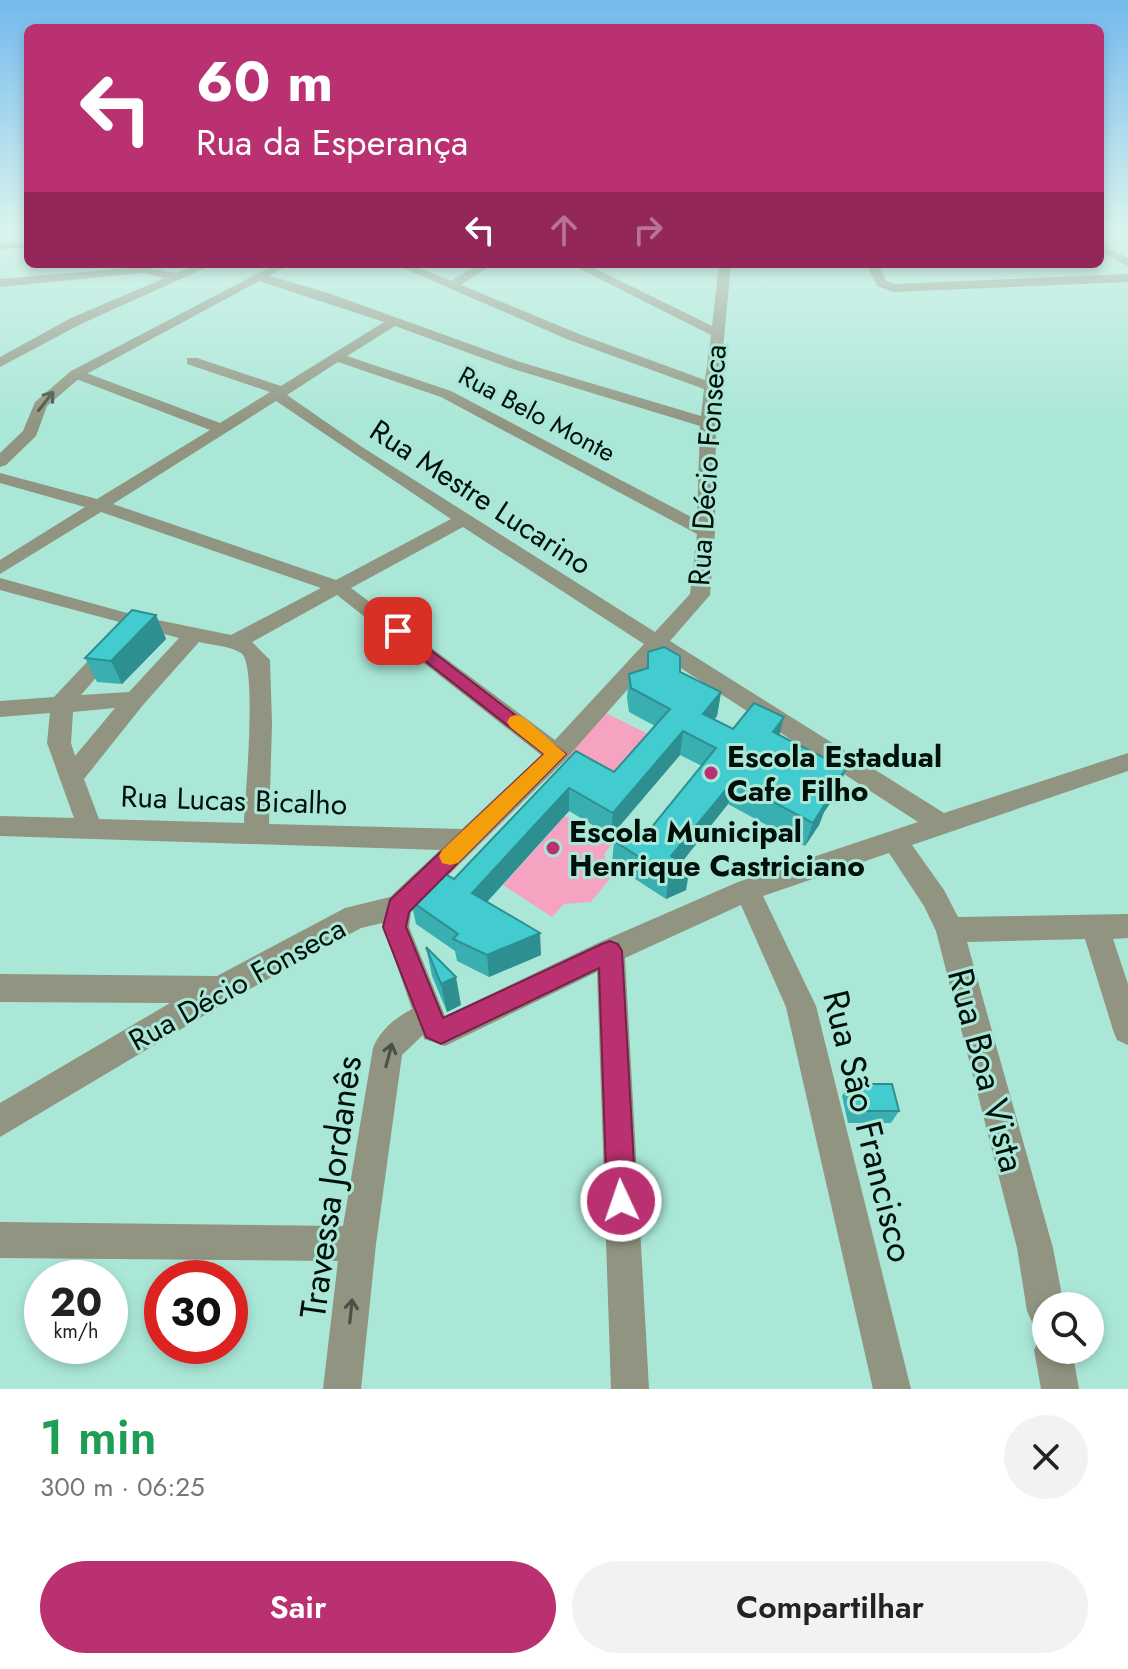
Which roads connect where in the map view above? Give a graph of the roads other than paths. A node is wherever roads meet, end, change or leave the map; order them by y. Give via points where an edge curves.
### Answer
1 (138, 294) edge
2 (228, 294) edge
3 (311, 294) edge
4 (471, 294) edge
5 (641, 294) edge
6 (722, 294) edge
7 (394, 321) junction
8 (717, 333) junction
9 (336, 357) junction
10 (192, 361) dead end
11 (0, 363) edge
12 (76, 374) junction
13 (711, 387) junction
14 (279, 392) junction
15 (708, 423) junction
16 (219, 428) junction
17 (0, 462) edge
18 (0, 478) edge
19 (98, 505) junction
20 (464, 519) junction
21 (706, 532) junction
22 (0, 568) edge
23 (0, 584) edge
24 (336, 586) junction
25 (137, 622) junction
26 (195, 634) junction
27 (236, 643) junction
28 (658, 644) junction
29 (135, 699) junction
30 (62, 702) junction
31 (0, 709) edge
32 (557, 754) junction
33 (1128, 762) edge
34 (70, 779) junction
35 (0, 826) edge
36 (944, 826) junction
37 (90, 828) junction
38 (256, 832) junction
39 (467, 840) junction
40 (896, 842) junction
41 (747, 890) junction
42 (398, 907) junction
43 (1095, 925) junction
44 (1128, 926) edge
45 (950, 930) junction
46 (610, 951) junction
47 (0, 988) edge
48 (220, 990) junction
49 (437, 1024) junction
50 (1128, 1030) edge
51 (0, 1121) edge
52 (0, 1240) edge
53 (358, 1244) junction
54 (1043, 1292) edge
55 (1056, 1364) edge
56 (342, 1389) edge
57 (630, 1389) edge
58 (892, 1389) edge
59 (1060, 1389) edge

1 - 11 street
2 - 12 street
3 - 7 street
4 - 13 street
5 - 8 street
6 - 8 street, Rua Décio Fonseca
7 - 9 street
7 - 15 street via 515,365
8 - 13 street, Rua Décio Fonseca
9 - 14 street
9 - 21 street, Rua Belo Monte via 446,394
10 - 14 street, Rua Mestre Lucarino
12 - 16 street
17 -> 12 street via 30,433 40,405
13 - 15 street, Rua Décio Fonseca
14 - 16 street
14 - 20 street, Rua Mestre Lucarino
15 - 21 street, Rua Décio Fonseca
16 - 19 street
18 - 19 street
19 - 22 street
19 - 24 street
20 - 24 street
20 - 28 street, Rua Mestre Lucarino
21 - 28 street, Rua Décio Fonseca via 700,595
23 - 25 street
24 - 27 street
24 - 32 street
25 - 26 street
25 - 30 street
26 - 27 street
26 - 29 street
27 - 38 street via 259,660
28 - 32 street, Rua Décio Fonseca
28 - 36 street, Rua Mestre Lucarino
29 - 30 street
29 - 34 street
30 - 31 street
30 - 34 street via 59,743
32 - 39 street, Rua Décio Fonseca
33 - 36 street, Travessa Jordanês
34 - 37 street
35 - 37 street, Rua Lucas Bicalho
36 - 40 street, Travessa Jordanês
37 - 38 street, Rua Lucas Bicalho
38 - 39 street, Rua Lucas Bicalho
39 - 42 street, Rua Décio Fonseca
40 - 41 street, Travessa Jordanês
40 - 45 street, Rua Boa Vista
41 - 46 street, Travessa Jordanês
41 - 58 street, Rua São Francisco via 801,1006
42 - 48 street, Rua Décio Fonseca via 355,917
42 - 49 street via 395,927
43 - 44 street
43 - 45 street
43 - 50 street
45 - 54 street, Rua Boa Vista
46 - 49 street, Travessa Jordanês
46 - 57 street
47 - 48 street
48 - 51 street, Rua Décio Fonseca
53 -> 49 street, Travessa Jordanês via 388,1048 408,1027
52 - 53 street
56 -> 53 street, Travessa Jordanês
55 - 59 street

